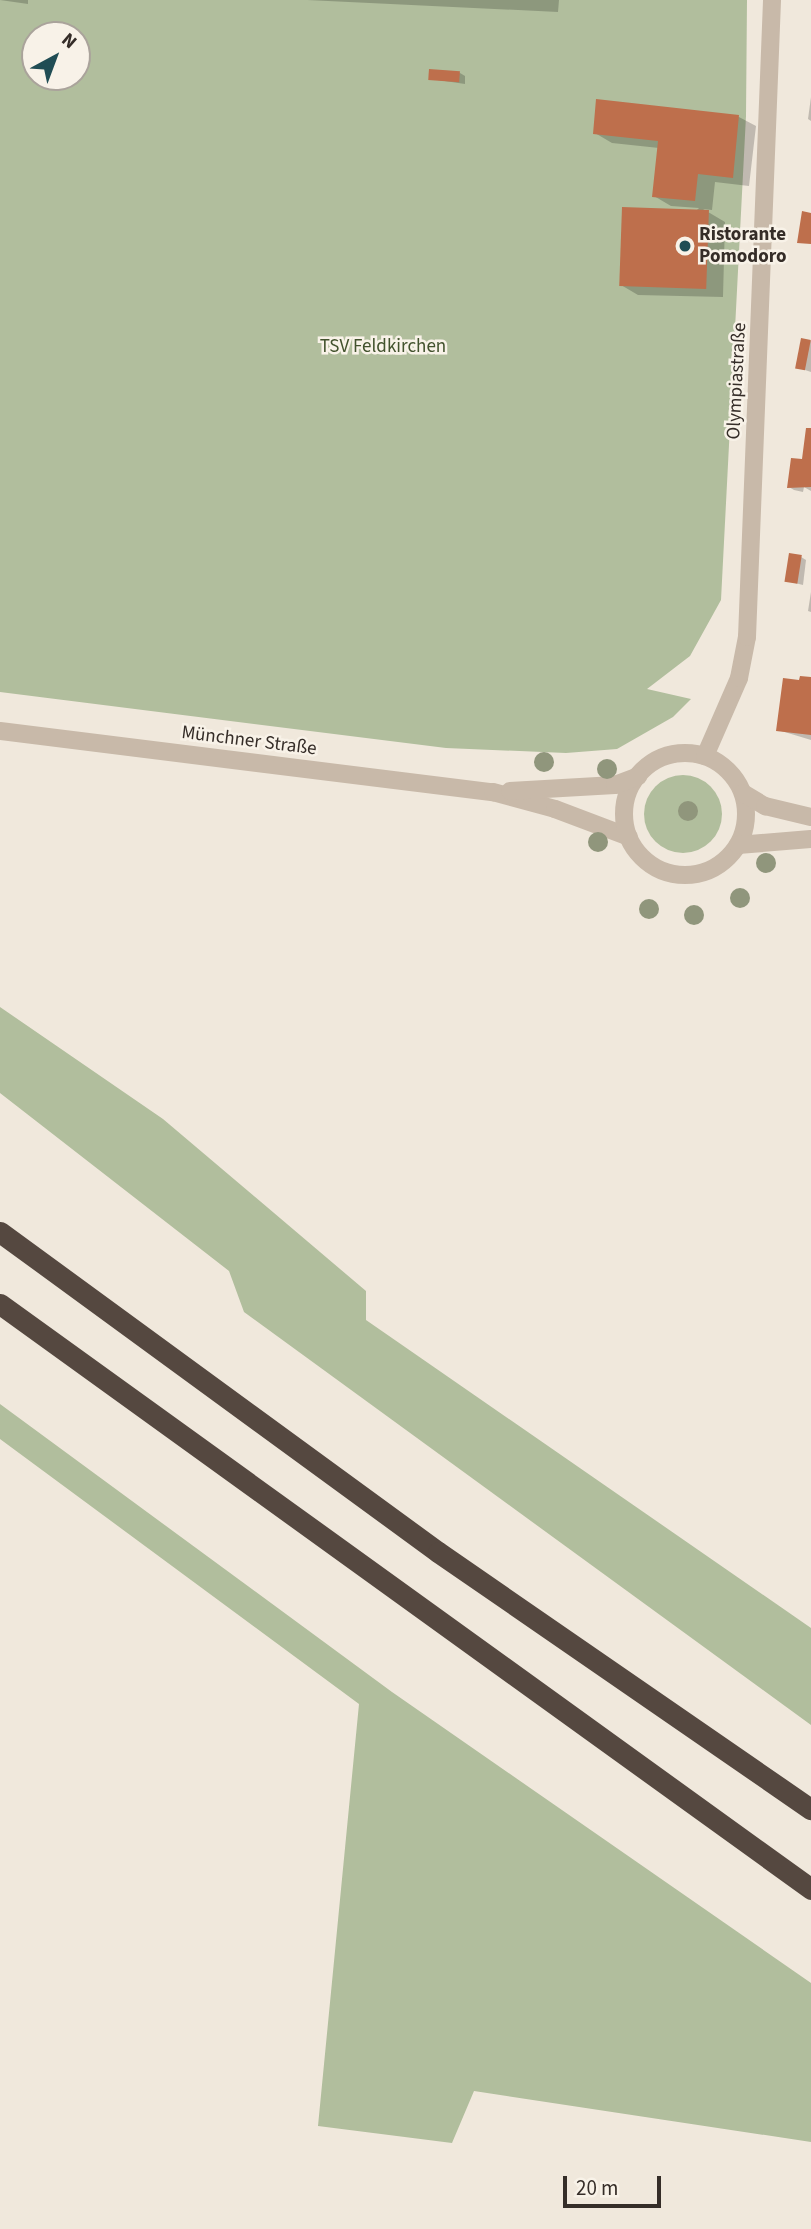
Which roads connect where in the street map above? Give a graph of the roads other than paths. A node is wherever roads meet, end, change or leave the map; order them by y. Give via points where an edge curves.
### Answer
1 (772, 0) edge
2 (0, 731) edge
3 (705, 756) junction
4 (638, 776) junction
5 (493, 792) junction
6 (743, 793) junction
7 (811, 817) edge
8 (629, 837) junction
9 (811, 839) edge
10 (738, 845) junction
11 (0, 1232) edge
12 (0, 1304) edge
13 (811, 1810) edge
14 (811, 1889) edge

1 - 3 street, Olympiastraße via 747,637 739,678
2 - 5 street, Münchner Straße
3 - 4 street, Münchner Straße via 669,755
3 - 6 street via 728,771
4 - 5 street, Münchner Straße via 615,785
4 - 8 street via 625,805
5 - 8 street, Münchner Straße
6 - 7 street via 765,806
6 - 10 street via 746,820
8 - 10 street, Münchner Straße via 656,867 681,874 708,870
9 - 10 street
11 - 13 highway via 438,1552
12 - 14 highway

